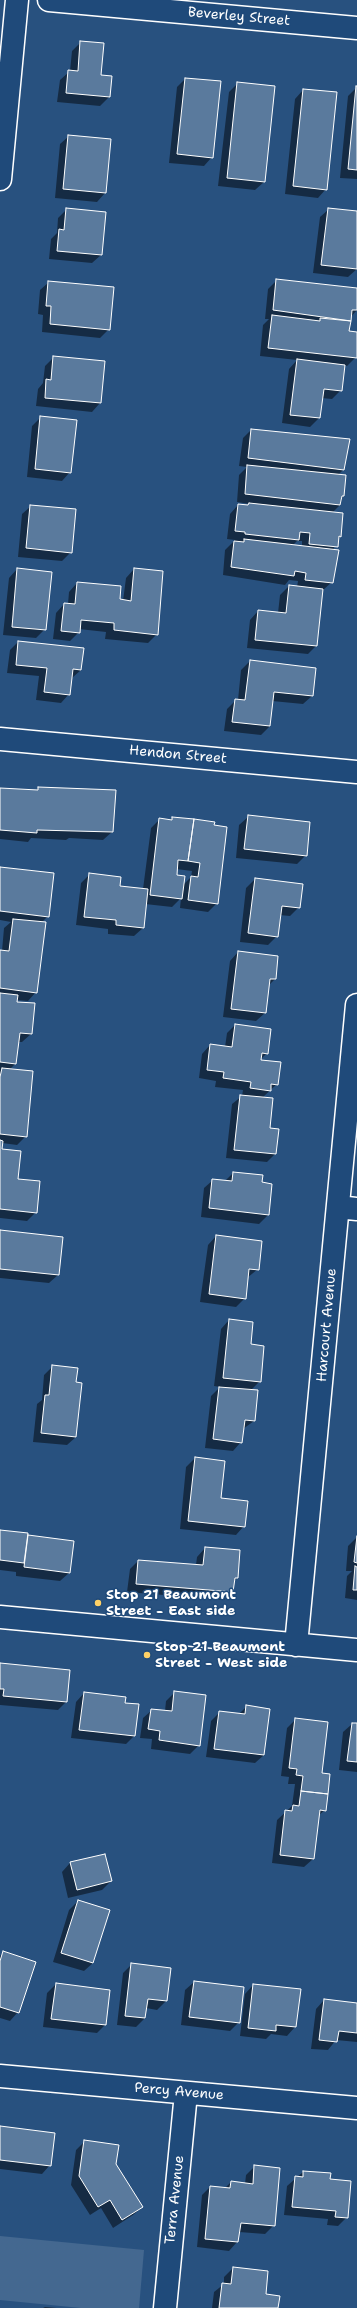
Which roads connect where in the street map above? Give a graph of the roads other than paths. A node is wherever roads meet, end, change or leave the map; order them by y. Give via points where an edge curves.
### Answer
1 (17, 0) edge
2 (49, 0) edge
3 (357, 28) edge
4 (0, 179) edge
5 (0, 739) edge
6 (357, 772) edge
7 (357, 1005) edge
8 (347, 1208) edge
9 (0, 1617) edge
10 (296, 1645) junction
11 (357, 1650) edge
12 (0, 2076) edge
13 (186, 2093) junction
14 (357, 2108) edge
15 (164, 2308) edge

1 - 4 street
2 - 3 street, Beverley Street
5 - 6 street, Hendon Street
7 - 8 street, Harcourt Avenue
8 - 10 street, Harcourt Avenue
9 - 10 street
10 - 11 street
12 - 13 street, Percy Avenue
13 - 14 street, Percy Avenue
13 - 15 street, Terra Avenue

